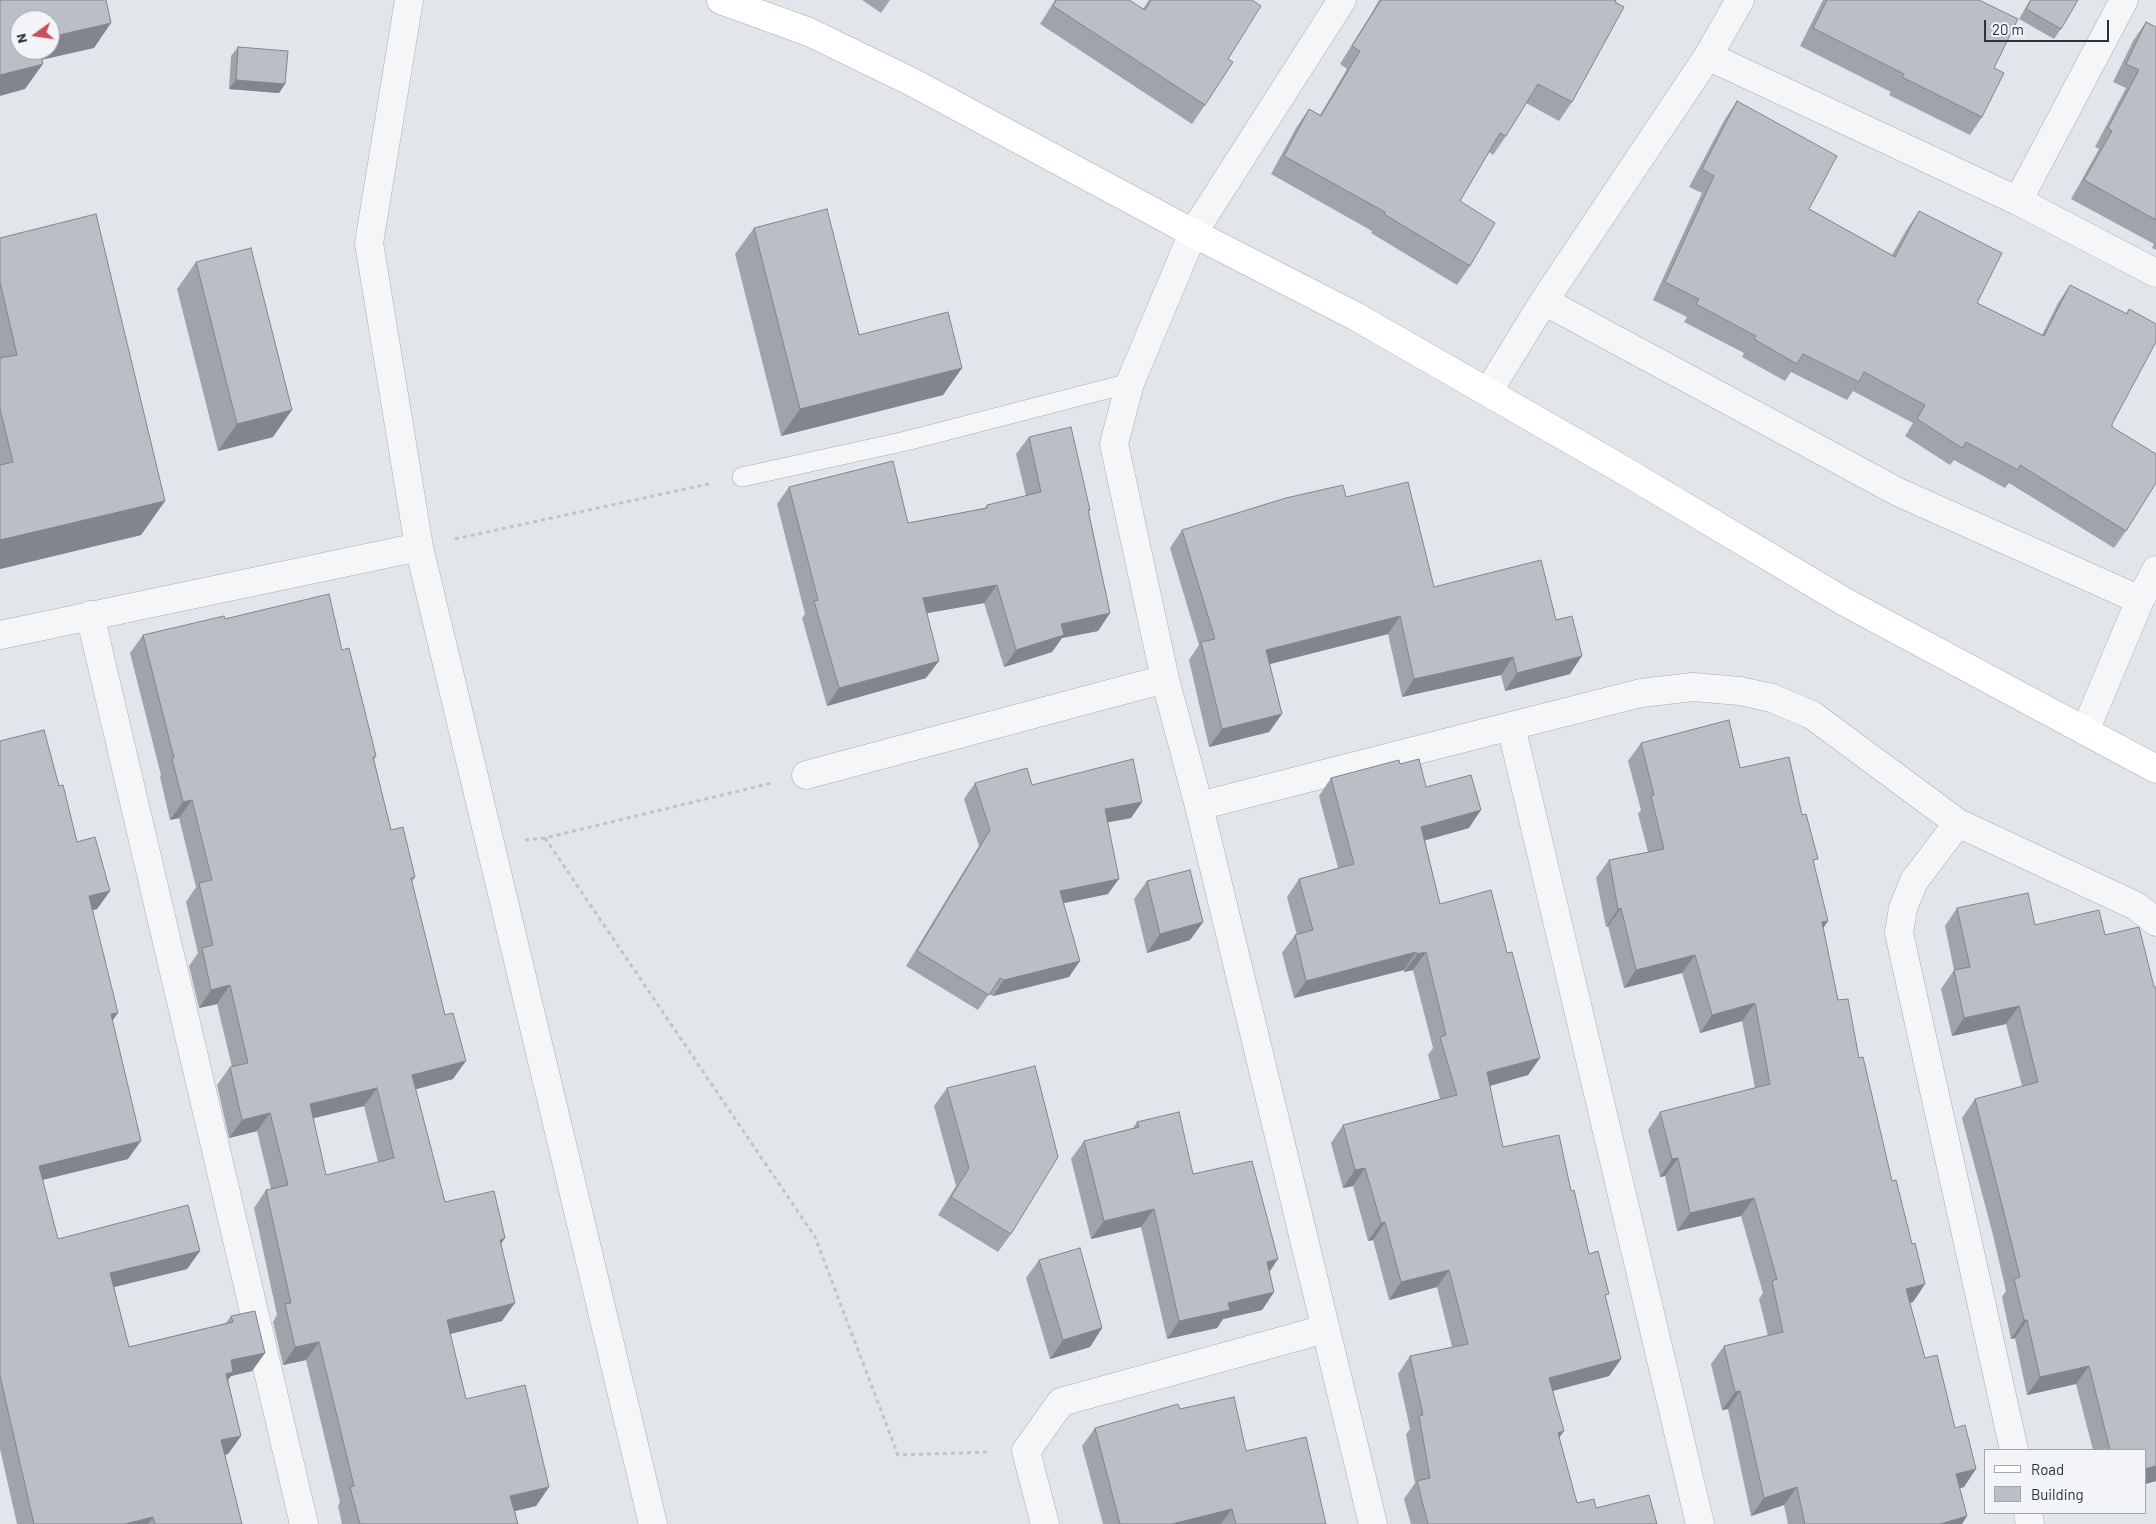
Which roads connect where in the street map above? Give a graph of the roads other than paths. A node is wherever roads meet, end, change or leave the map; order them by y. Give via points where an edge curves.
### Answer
1 (410, 0) edge
2 (721, 0) edge
3 (1342, 0) edge
4 (1740, 0) edge
5 (2124, 0) edge
6 (1708, 56) junction
7 (2018, 201) junction
8 (1193, 233) junction
9 (2156, 273) edge
10 (1544, 301) junction
11 (1130, 383) junction
12 (1488, 392) junction
13 (742, 476) road end
14 (419, 547) junction
15 (2156, 570) edge
16 (2140, 600) junction
17 (90, 615) junction
18 (0, 635) edge
19 (1165, 679) junction
20 (1511, 726) junction
21 (2085, 731) junction
22 (2156, 768) edge
23 (806, 775) road end
24 (1199, 806) junction
25 (1958, 823) junction
26 (2156, 922) edge
27 (1325, 1329) junction
28 (2014, 1449) edge
29 (304, 1524) edge
30 (654, 1524) edge
31 (1045, 1524) edge
32 (1373, 1524) edge
33 (1700, 1524) edge

1 - 14 street via 369,243
2 - 8 street via 809,32 903,78
3 - 8 street
4 - 6 street
5 - 7 street
6 - 7 street
6 - 10 street
7 - 9 street
8 - 11 street
8 - 12 street via 1355,316
10 - 12 street
10 - 16 street via 1898,492
11 - 13 lane via 906,441
11 - 19 street via 1114,444
12 - 21 street via 1845,602
14 - 17 street
14 - 30 street
15 - 16 street
16 - 21 street
17 - 18 street
17 - 29 street
19 - 23 street
19 - 24 street
20 - 24 street
20 - 25 street via 1641,694 1692,687 1740,691 1772,698 1812,715
20 - 33 street
21 - 22 street
24 - 27 street
25 - 26 street via 2136,906
25 - 28 street via 1914,881 1903,908 1899,933
27 - 31 street via 1061,1402 1026,1451
27 - 32 street

